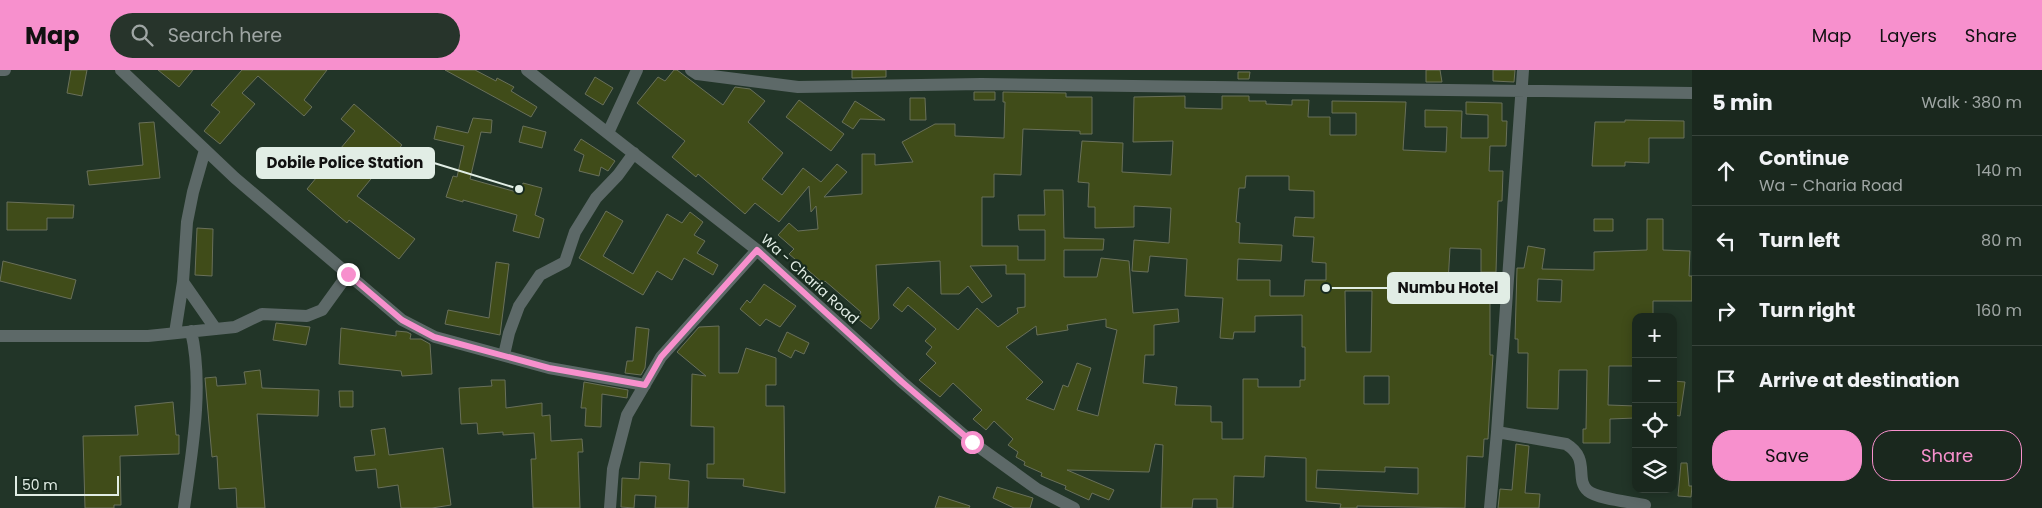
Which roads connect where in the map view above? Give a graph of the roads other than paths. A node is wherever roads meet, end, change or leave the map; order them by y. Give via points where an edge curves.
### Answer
1 (0, 70) edge
2 (5, 70) edge
3 (121, 70) edge
4 (527, 70) edge
5 (637, 70) edge
6 (691, 70) edge
7 (1523, 70) edge
8 (1522, 91) junction
9 (1692, 93) edge
10 (608, 133) junction
11 (205, 150) junction
12 (634, 153) junction
13 (757, 250) junction
14 (348, 274) junction
15 (183, 282) junction
16 (214, 328) junction
17 (191, 331) junction
18 (175, 332) junction
19 (0, 336) edge
20 (504, 355) junction
21 (645, 385) junction
22 (1497, 432) junction
23 (1645, 505) dead end
24 (184, 508) edge
25 (610, 508) edge
26 (1074, 508) edge
27 (1490, 508) edge

1 - 2 street
3 - 11 street
4 - 10 street, Wa - Charia Road
5 - 10 street
6 - 8 street via 697,74 798,87 981,84
7 - 8 street
8 - 9 street
8 - 22 street
10 - 12 street, Wa - Charia Road
11 - 14 street
11 - 15 street via 187,222
12 - 13 street, Wa - Charia Road
12 - 20 street via 596,198 575,232 565,262 540,275 519,306
13 - 21 street via 661,357
13 - 26 street, Wa - Charia Road via 972,442 1037,489
14 - 16 street via 322,310 307,316 262,314 235,327
14 - 20 street via 402,320 434,337
15 - 16 street
15 - 18 street
16 - 17 street
17 - 18 street
17 - 24 street via 196,354 197,392
18 - 19 street via 148,336
20 - 21 street via 549,368
21 - 25 street via 627,415 613,469
22 - 23 street via 1566,444 1580,458 1586,490
22 - 27 street

